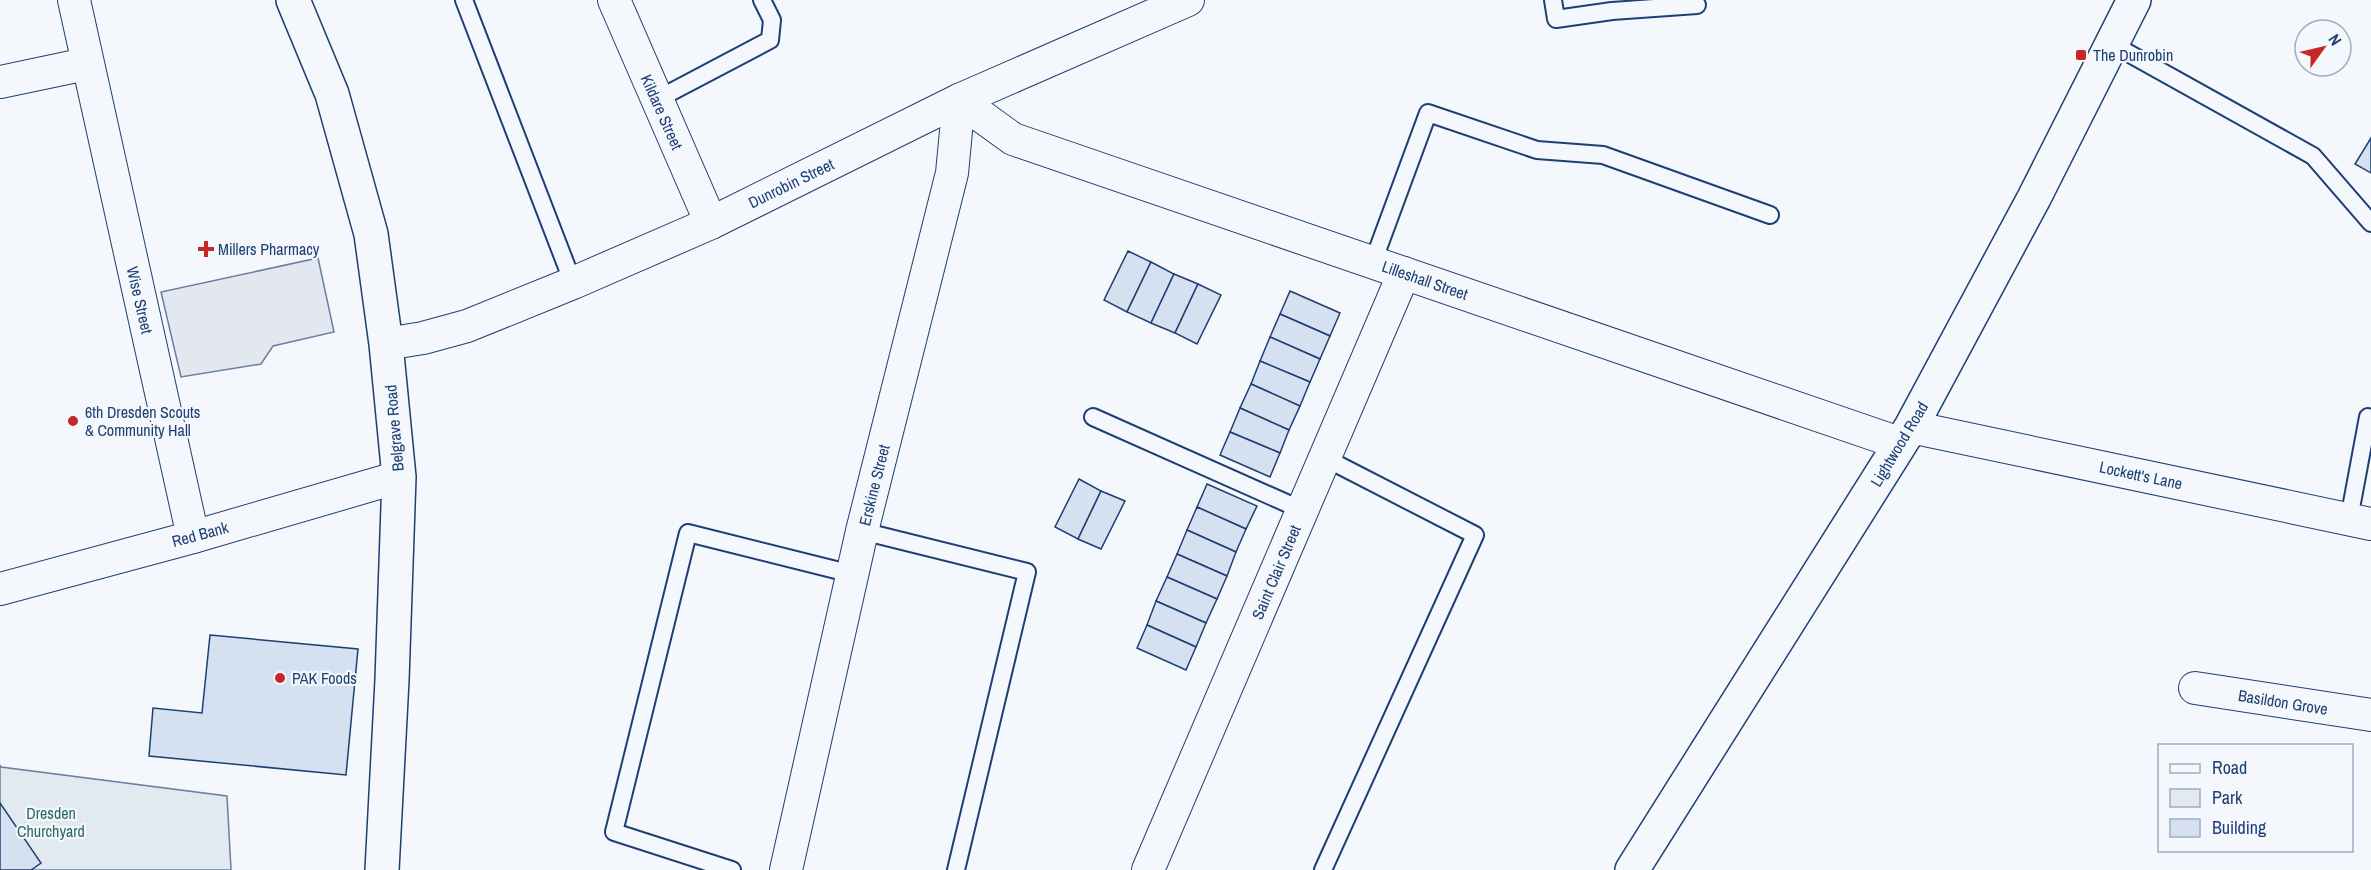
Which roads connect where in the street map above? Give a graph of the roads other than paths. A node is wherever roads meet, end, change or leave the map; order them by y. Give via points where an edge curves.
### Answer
1 (74, 0) edge
2 (293, 0) edge
3 (464, 0) edge
4 (614, 0) edge
5 (762, 0) edge
6 (1188, 0) edge
7 (1553, 0) edge
8 (2134, 0) edge
9 (1697, 5) dead end
10 (2112, 44) junction
11 (86, 64) junction
12 (0, 82) edge
13 (656, 100) junction
14 (959, 100) junction
15 (1770, 215) dead end
16 (2371, 222) edge
17 (711, 223) junction
18 (1373, 262) junction
19 (1404, 273) junction
20 (573, 283) junction
21 (386, 344) junction
22 (1093, 417) dead end
23 (2368, 417) dead end
24 (1905, 435) junction
25 (1325, 458) junction
26 (399, 477) junction
27 (1302, 510) junction
28 (2360, 521) edge
29 (862, 531) junction
30 (193, 537) junction
31 (852, 574) junction
32 (0, 589) edge
33 (2195, 688) dead end
34 (2371, 716) edge
35 (382, 870) edge
36 (732, 870) edge
37 (786, 870) edge
38 (956, 870) edge
39 (1148, 870) edge
40 (1323, 870) edge
41 (1632, 870) edge

1 - 11 street, Wise Street
2 - 21 main road, Belgrave Road via 332,94 371,234
3 - 20 lane
4 - 13 street, Kildare Street
5 - 13 lane via 772,20 770,40
6 - 14 street, Dunrobin Street
7 - 9 lane via 1556,19
8 - 10 main road, Lightwood Road
10 - 16 lane via 2313,156
10 - 24 main road, Lightwood Road via 2034,198
11 - 12 street
11 - 30 street, Wise Street
13 - 17 street, Kildare Street
14 - 17 street, Dunrobin Street
14 - 18 street, Lilleshall Street via 1013,139
14 - 29 street, Erskine Street via 952,173
15 - 18 lane via 1604,155 1538,150 1428,113
17 - 20 street, Dunrobin Street
18 - 19 street, Lilleshall Street
19 - 24 street, Lilleshall Street
19 - 25 street, Saint Clair Street
20 - 21 street, Dunrobin Street via 467,326
21 - 26 main road, Belgrave Road
22 - 27 lane
23 - 28 lane
24 - 28 street, Lockett's Lane
24 - 41 main road, Lightwood Road
25 - 27 street, Saint Clair Street
25 - 40 lane via 1475,535
26 - 30 street, Red Bank
26 - 35 main road, Belgrave Road
27 - 39 street, Saint Clair Street
29 - 31 street, Erskine Street
29 - 38 lane via 1027,572
30 - 32 street, Red Bank
31 - 36 lane via 688,533 614,832
31 - 37 street, Erskine Street
33 - 34 street, Basildon Grove

